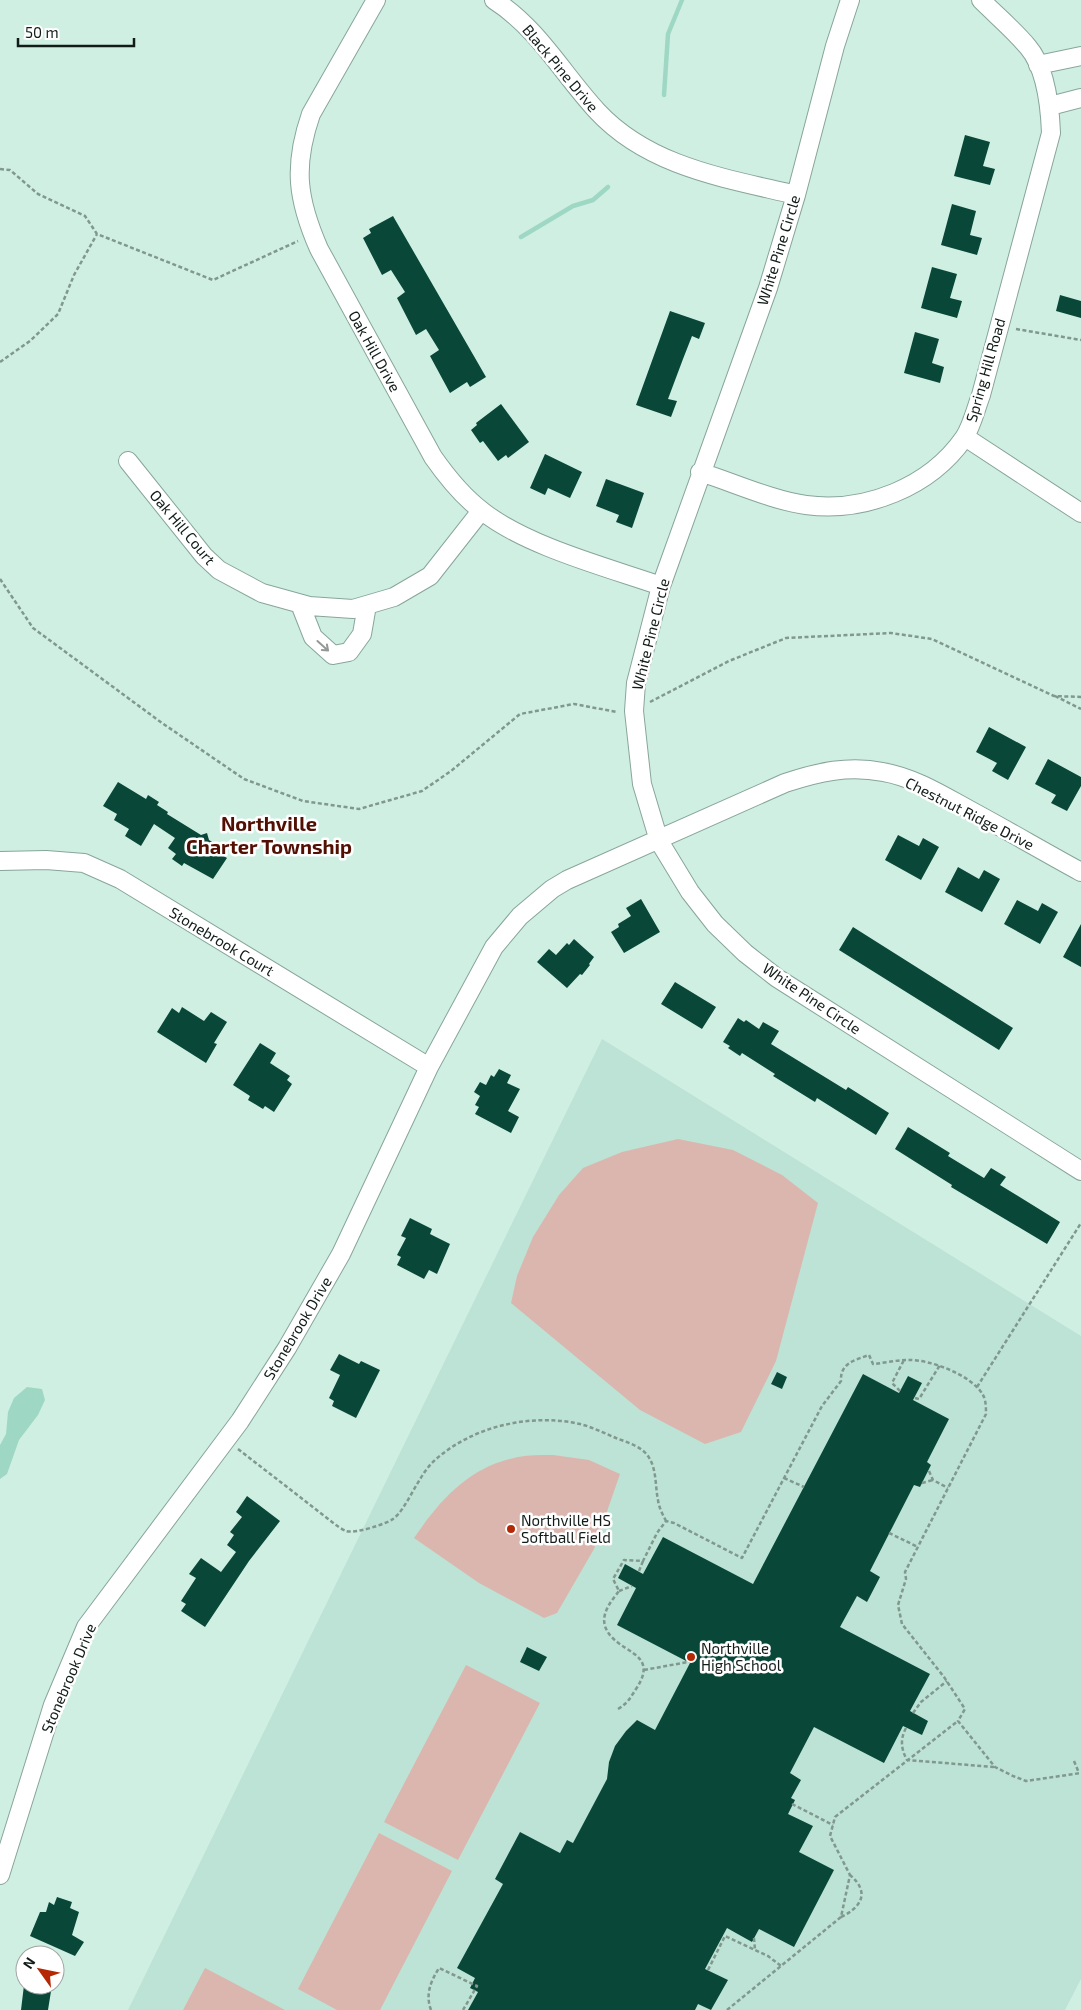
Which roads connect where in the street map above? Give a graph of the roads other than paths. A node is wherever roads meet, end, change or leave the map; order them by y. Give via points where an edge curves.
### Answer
1 (376, 0) edge
2 (494, 0) edge
3 (850, 0) edge
4 (981, 0) edge
5 (1081, 56) edge
6 (1038, 65) junction
7 (1081, 98) edge
8 (1050, 106) junction
9 (796, 195) junction
10 (965, 437) junction
11 (128, 461) dead end
12 (700, 472) junction
13 (481, 511) junction
14 (1081, 512) edge
15 (661, 586) junction
16 (300, 604) junction
17 (367, 605) junction
18 (659, 841) junction
19 (0, 861) edge
20 (1081, 872) edge
21 (429, 1067) junction
22 (1081, 1171) edge
23 (0, 1875) edge

1 - 13 street, Oak Hill Drive via 311,114 300,154 302,201 312,234 433,457 456,487
2 - 9 street, Black Pine Drive via 546,45 599,113 643,147 670,162 696,171
3 - 9 street, White Pine Circle
4 - 6 street, Spring Hill Road via 1030,48
5 - 6 street
6 - 8 street, Spring Hill Road
7 - 8 street
8 - 10 street, Spring Hill Road via 1051,133 981,395
9 - 12 street, White Pine Circle via 768,288
10 - 12 street, Spring Hill Road via 935,469 911,485 874,500 836,506 806,505
10 - 14 street
11 - 16 street, Oak Hill Court via 204,556 219,570 262,593
12 - 15 street, White Pine Circle
13 - 15 street, Oak Hill Drive via 540,544
13 - 17 street, Oak Hill Court via 430,576 394,597
15 - 18 street, White Pine Circle via 636,682 634,711 642,784
16 - 17 street, Oak Hill Court via 353,609
16 -> 17 street via 313,637 333,655 348,652 362,634
18 - 20 street, Chestnut Ridge Drive via 816,773 861,770 905,778 933,790
18 - 21 street, Stonebrook Drive via 567,880 520,916 494,947
18 - 22 street, White Pine Circle via 690,892 715,924 769,972
19 - 21 street, Stonebrook Court via 84,863 120,879
21 - 23 street, Stonebrook Drive via 341,1254 288,1348 240,1421 86,1627 53,1705

